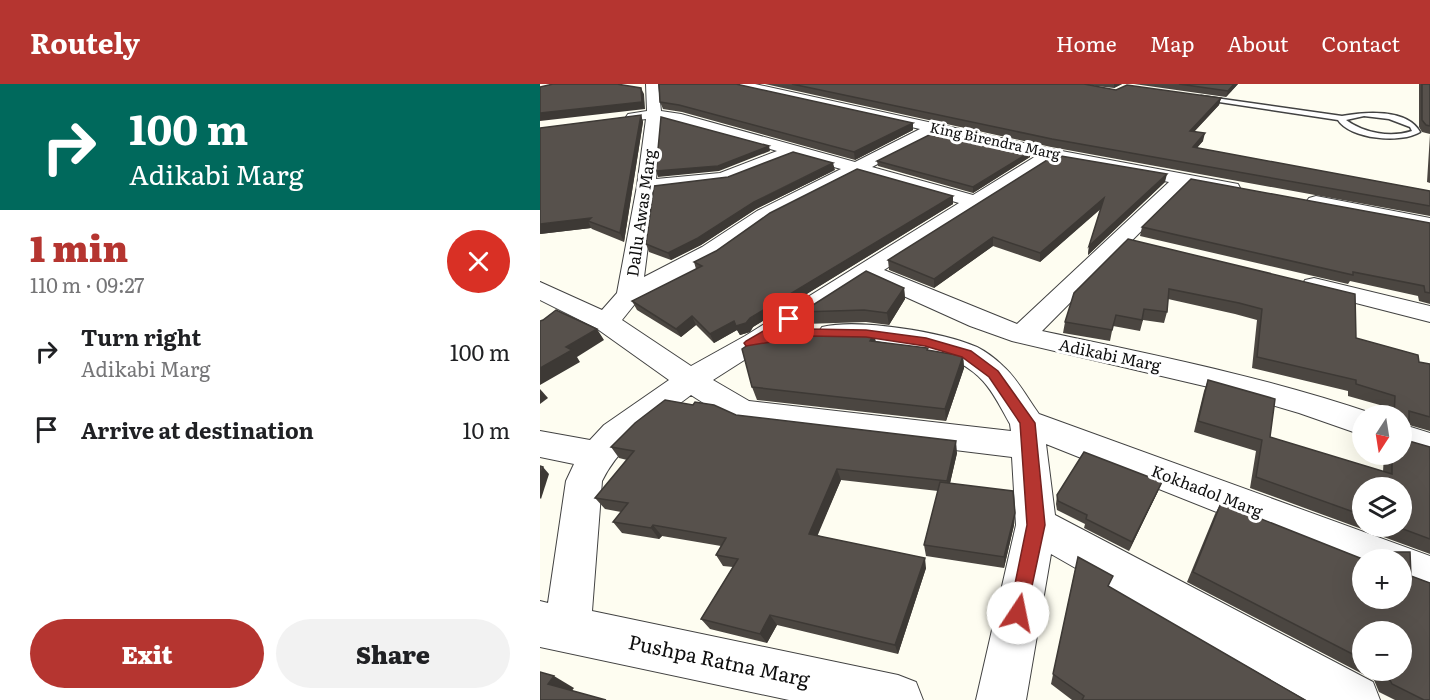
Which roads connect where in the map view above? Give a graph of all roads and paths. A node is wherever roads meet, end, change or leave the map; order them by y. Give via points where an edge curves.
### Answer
1 (738, 84) edge
2 (649, 94) edge
3 (1193, 97) edge
4 (620, 118) edge
5 (1341, 118) junction
6 (935, 128) junction
7 (793, 150) junction
8 (1051, 154) junction
9 (857, 168) junction
10 (1182, 180) junction
11 (646, 186) junction
12 (1248, 191) edge
13 (1303, 200) edge
14 (974, 201) junction
15 (1430, 224) edge
16 (865, 270) junction
17 (1296, 280) edge
18 (540, 290) edge
19 (629, 295) junction
20 (1430, 314) edge
21 (606, 322) junction
22 (1022, 335) junction
23 (750, 343) junction
24 (690, 380) junction
25 (1352, 419) edge
26 (1028, 434) junction
27 (1412, 441) edge
28 (540, 444) edge
29 (1430, 447) edge
30 (597, 455) junction
31 (1036, 525) junction
32 (1356, 549) edge
33 (1412, 569) edge
34 (1430, 576) edge
35 (554, 627) edge
36 (898, 700) edge
37 (1001, 700) edge
38 (1356, 700) edge

1 - 6 street, King Birendra Marg
2 - 4 street
2 - 7 street via 676,117
2 - 11 street, Dallu Awas Marg
3 - 5 lane
5 - 5 lane via 1376,115 1407,122 1416,129 1411,134 1380,135 1355,129
6 - 8 street, King Birendra Marg
6 - 9 street
7 - 9 street
7 - 11 street via 723,178
8 - 10 street, King Birendra Marg
8 - 14 street
9 - 14 street
9 - 19 street via 764,215 710,252
10 - 12 street, King Birendra Marg
10 - 22 street via 1134,243
11 - 19 street, Dallu Awas Marg
13 - 15 street
14 - 16 street
16 - 22 street, Adikabi Marg
16 - 23 street
17 - 20 street
18 - 21 street via 558,310
19 - 21 street, Dallu Awas Marg
21 - 24 street
22 - 25 street, Adikabi Marg via 1218,379
23 - 24 street
23 - 26 street via 808,333 866,333 926,342 967,354 994,374
24 - 26 street, Kokhadol Marg via 742,411
24 - 30 street via 637,417
26 - 31 street
26 - 32 street, Kokhadol Marg
27 - 29 street
28 - 30 street
30 - 35 street via 584,481
31 - 37 street
31 - 38 street
33 - 34 street
35 - 36 street, Pushpa Ratna Marg

